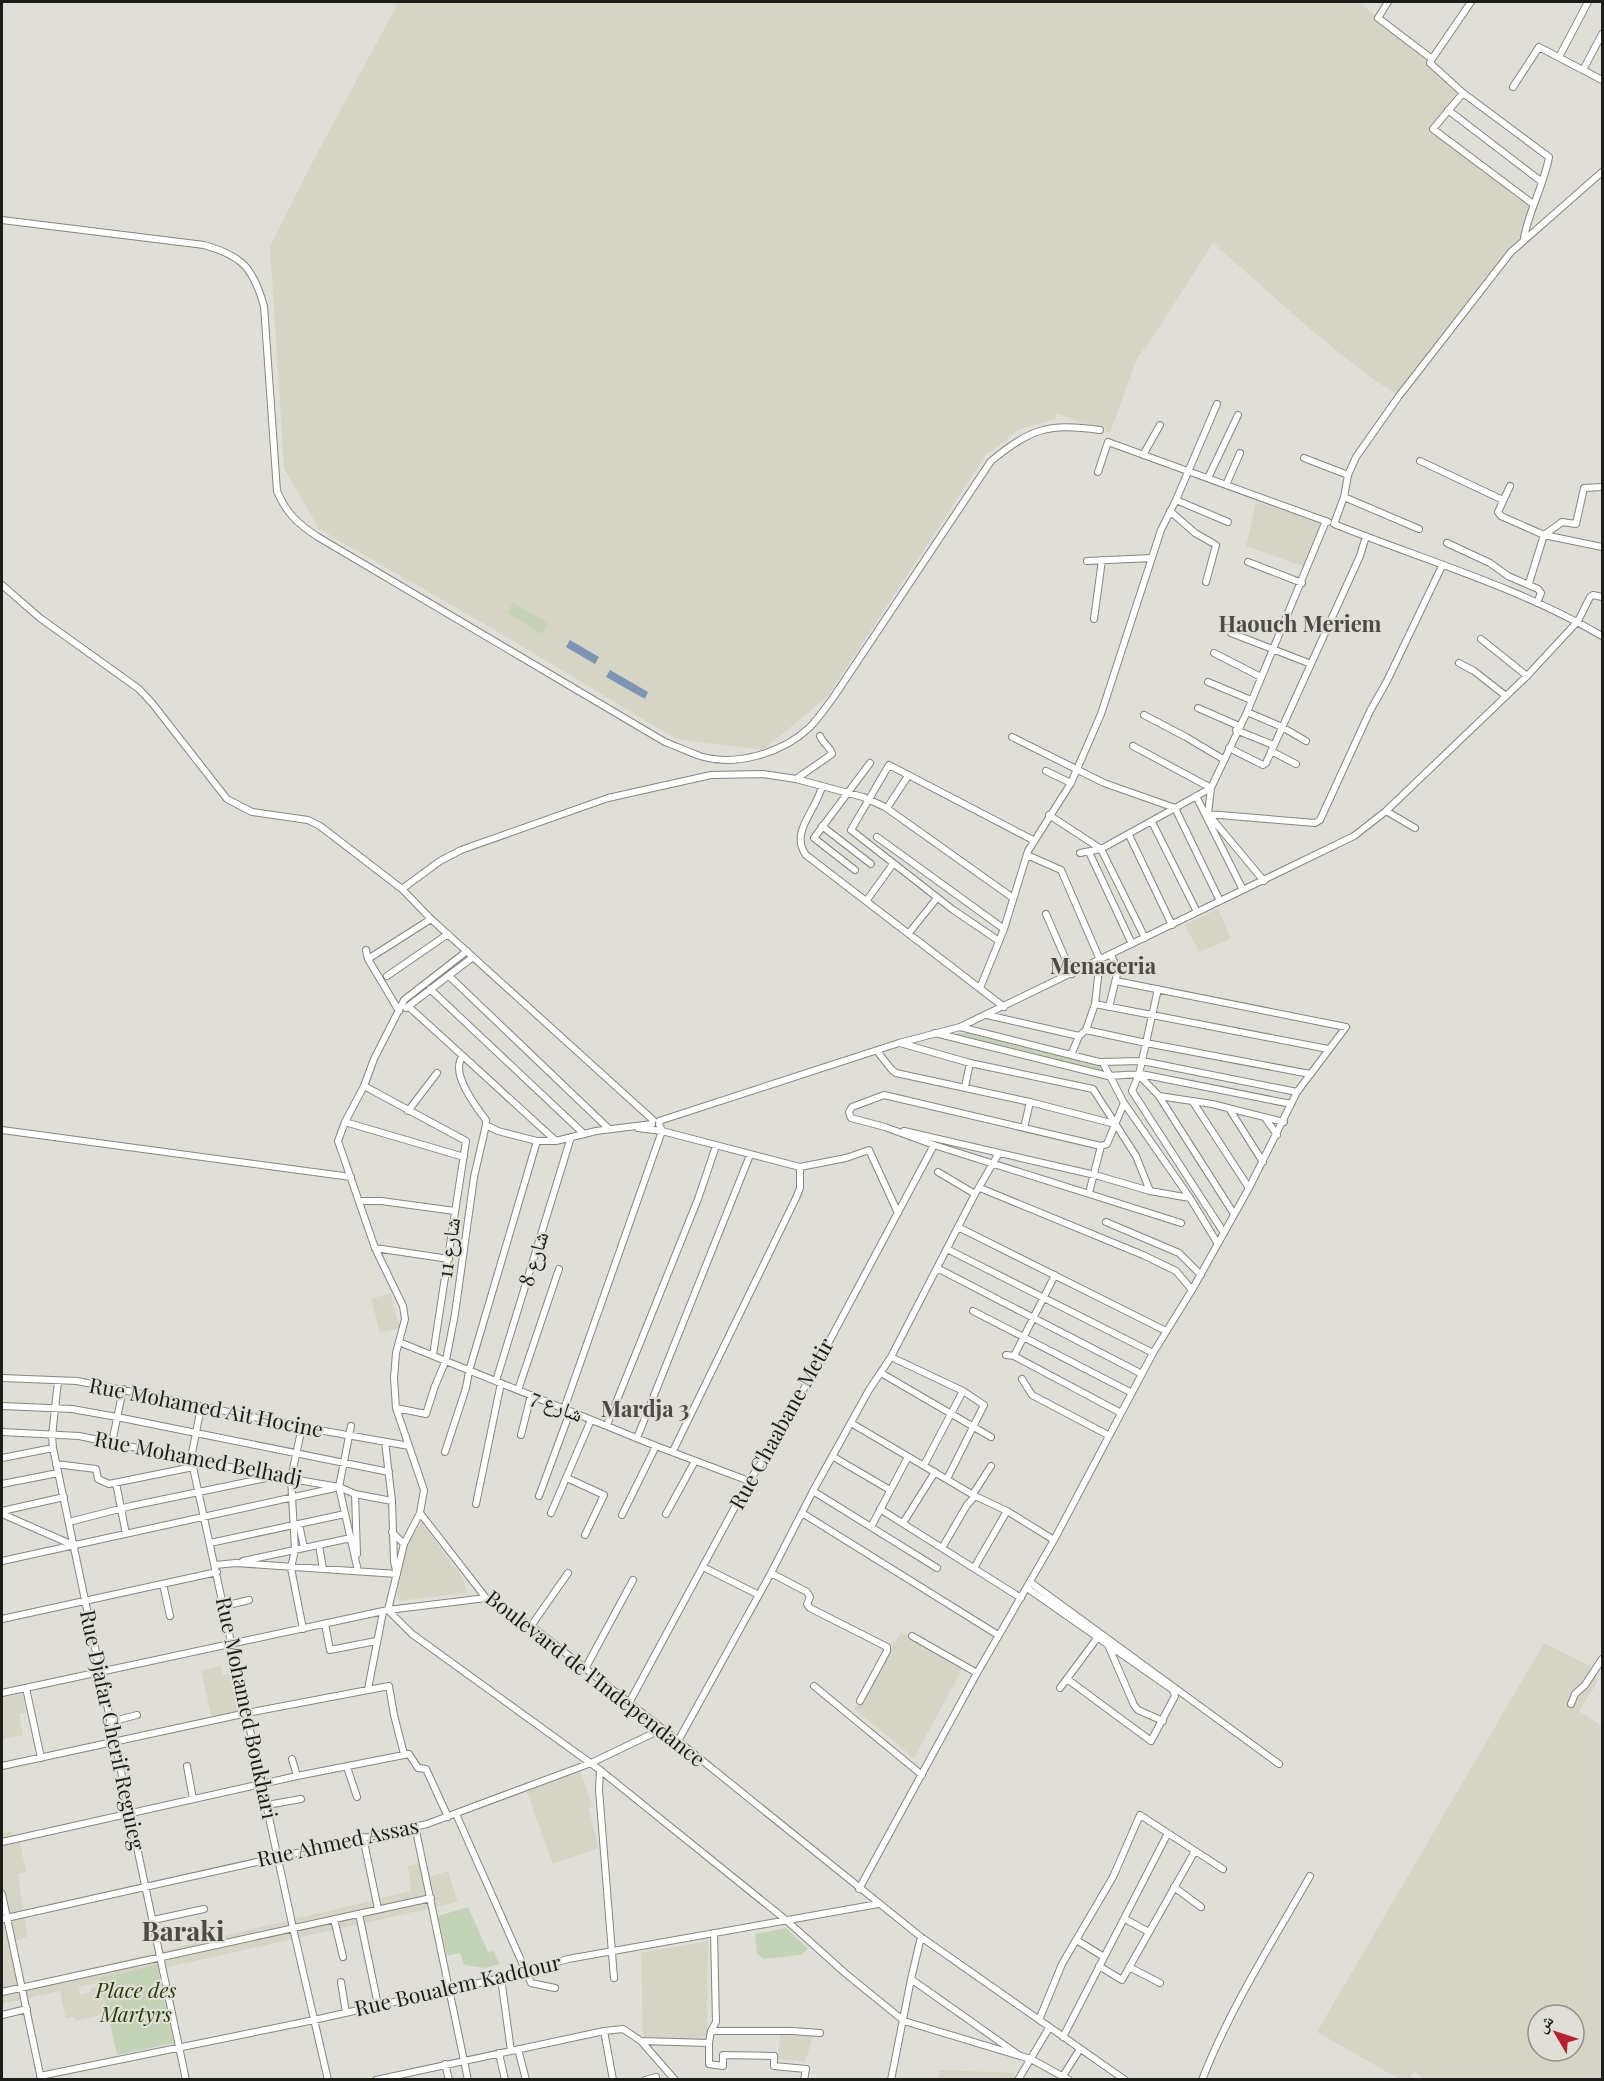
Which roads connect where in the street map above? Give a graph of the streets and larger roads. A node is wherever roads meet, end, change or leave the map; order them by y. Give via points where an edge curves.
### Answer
1 (1388, 2) edge
2 (1471, 2) edge
3 (1588, 2) edge
4 (1602, 34) edge
5 (1559, 57) junction
6 (1432, 59) junction
7 (1583, 70) junction
8 (1602, 81) edge
9 (1513, 87) dead end
10 (1463, 93) junction
11 (1448, 110) junction
12 (1602, 172) edge
13 (1542, 182) junction
14 (1533, 204) junction
15 (2, 220) edge
16 (1524, 238) junction
17 (1217, 404) dead end
18 (1238, 415) dead end
19 (1160, 425) dead end
20 (1100, 430) dead end
21 (1239, 453) dead end
22 (1143, 455) junction
23 (1304, 458) dead end
24 (1420, 461) dead end
25 (1189, 471) junction
26 (1098, 472) dead end
27 (1348, 475) junction
28 (1208, 478) junction
29 (1226, 485) junction
30 (1510, 486) dead end
31 (1602, 487) edge
32 (1344, 497) junction
33 (1176, 500) junction
34 (1503, 500) junction
35 (1170, 511) junction
36 (1326, 521) junction
37 (1228, 522) dead end
38 (1334, 524) junction
39 (1419, 529) dead end
40 (1544, 535) junction
41 (1366, 536) junction
42 (1447, 543) dead end
43 (1602, 547) edge
44 (1152, 558) junction
45 (1102, 560) junction
46 (1088, 561) dead end
47 (1248, 562) dead end
48 (1442, 566) junction
49 (1206, 582) dead end
50 (1302, 583) junction
51 (1529, 583) junction
52 (2, 585) edge
53 (1602, 597) edge
54 (1537, 603) junction
55 (1094, 619) dead end
56 (1578, 621) junction
57 (1231, 633) dead end
58 (1602, 636) edge
59 (1481, 639) dead end
60 (1273, 650) junction
61 (1214, 653) dead end
62 (1459, 663) dead end
63 (1311, 664) junction
64 (1527, 676) junction
65 (1261, 677) junction
66 (1208, 682) dead end
67 (1506, 696) junction
68 (1251, 700) junction
69 (1198, 708) dead end
70 (1246, 712) junction
71 (1144, 716) dead end
72 (1282, 727) junction
73 (1238, 728) junction
74 (820, 736) dead end
75 (1012, 737) dead end
76 (1306, 741) dead end
77 (1133, 746) dead end
78 (1229, 748) junction
79 (1272, 748) junction
80 (1223, 759) junction
81 (870, 763) dead end
82 (1296, 764) dead end
83 (1077, 769) junction
84 (1046, 771) dead end
85 (908, 776) junction
86 (796, 778) junction
87 (1071, 783) junction
88 (822, 786) junction
89 (1211, 788) junction
90 (848, 793) junction
91 (1196, 796) junction
92 (869, 800) junction
93 (887, 808) junction
94 (1175, 808) junction
95 (1386, 811) junction
96 (1208, 814) junction
97 (1049, 815) junction
98 (1152, 822) junction
99 (822, 826) junction
100 (1415, 828) dead end
101 (1129, 835) junction
102 (877, 837) dead end
103 (1033, 840) junction
104 (1101, 849) junction
105 (1089, 852) junction
106 (1080, 853) dead end
107 (1027, 855) junction
108 (871, 864) dead end
109 (894, 864) junction
110 (855, 870) dead end
111 (1264, 880) junction
112 (402, 889) junction
113 (1243, 890) junction
114 (1013, 897) junction
115 (937, 898) junction
116 (867, 900) junction
117 (1220, 901) junction
118 (1197, 912) junction
119 (1046, 914) dead end
120 (431, 919) junction
121 (1172, 925) junction
122 (1004, 928) junction
123 (909, 933) junction
124 (448, 934) junction
125 (1145, 938) junction
126 (999, 940) junction
127 (1132, 944) junction
128 (366, 950) dead end
129 (467, 951) junction
130 (1111, 955) junction
131 (473, 957) junction
132 (368, 959) junction
133 (1100, 960) junction
134 (1072, 974) junction
135 (387, 976) dead end
136 (449, 976) junction
137 (1116, 981) junction
138 (980, 988) junction
139 (430, 989) junction
140 (1158, 989) junction
141 (1095, 1004) junction
142 (409, 1007) junction
143 (1004, 1007) junction
144 (1109, 1007) junction
145 (399, 1011) junction
146 (987, 1015) junction
147 (1153, 1015) junction
148 (960, 1027) junction
149 (1086, 1030) junction
150 (934, 1033) junction
151 (1079, 1036) junction
152 (899, 1043) junction
153 (1146, 1043) junction
154 (1328, 1049) junction
155 (877, 1051) junction
156 (1071, 1055) junction
157 (463, 1056) junction
158 (1142, 1061) junction
159 (970, 1062) junction
160 (1103, 1063) junction
161 (437, 1073) dead end
162 (1139, 1074) junction
163 (1310, 1074) junction
164 (1108, 1076) junction
165 (364, 1086) junction
166 (965, 1087) junction
167 (1297, 1092) junction
168 (1159, 1096) junction
169 (1030, 1102) junction
170 (1124, 1102) junction
171 (1193, 1102) junction
172 (1292, 1104) junction
173 (1230, 1109) junction
174 (408, 1111) junction
175 (1265, 1119) junction
176 (345, 1122) junction
177 (656, 1122) junction
178 (1284, 1122) junction
179 (1115, 1124) junction
180 (486, 1125) junction
181 (628, 1126) junction
182 (885, 1127) junction
183 (608, 1128) junction
184 (1023, 1128) junction
185 (2, 1130) edge
186 (662, 1131) junction
187 (583, 1133) junction
188 (1277, 1135) junction
189 (571, 1137) junction
190 (537, 1141) junction
191 (556, 1141) junction
192 (934, 1145) junction
193 (716, 1146) junction
194 (1101, 1146) junction
195 (999, 1153) junction
196 (750, 1155) junction
197 (464, 1157) junction
198 (1263, 1162) junction
199 (993, 1164) junction
200 (800, 1167) junction
201 (938, 1172) dead end
202 (1095, 1175) junction
203 (351, 1177) junction
204 (980, 1188) junction
205 (1249, 1188) junction
206 (1150, 1191) junction
207 (1089, 1193) junction
208 (975, 1194) junction
209 (1190, 1198) junction
210 (360, 1201) junction
211 (455, 1210) junction
212 (898, 1213) junction
213 (1234, 1214) junction
214 (1106, 1222) dead end
215 (1181, 1222) dead end
216 (958, 1227) junction
217 (1224, 1233) junction
218 (1218, 1244) junction
219 (375, 1248) junction
220 (947, 1249) junction
221 (449, 1259) junction
222 (937, 1268) junction
223 (559, 1269) dead end
224 (1055, 1275) junction
225 (1201, 1275) junction
226 (1192, 1290) junction
227 (1044, 1297) junction
228 (973, 1311) dead end
229 (1034, 1317) junction
230 (1166, 1331) junction
231 (1023, 1337) junction
232 (399, 1342) junction
233 (1153, 1353) junction
234 (1006, 1354) dead end
235 (433, 1355) junction
236 (1014, 1356) junction
237 (891, 1357) junction
238 (446, 1360) junction
239 (470, 1371) junction
240 (881, 1373) junction
241 (1142, 1374) junction
242 (2, 1378) edge
243 (1022, 1379) dead end
244 (58, 1380) junction
245 (499, 1382) junction
246 (123, 1389) junction
247 (518, 1390) junction
248 (963, 1391) junction
249 (1132, 1393) junction
250 (531, 1395) junction
251 (2, 1406) edge
252 (201, 1407) junction
253 (396, 1408) junction
254 (54, 1409) junction
255 (567, 1410) junction
256 (1121, 1413) junction
257 (949, 1414) junction
258 (117, 1417) junction
259 (591, 1420) junction
260 (851, 1423) junction
261 (607, 1425) junction
262 (351, 1426) dead end
263 (974, 1427) junction
264 (302, 1428) junction
265 (2, 1432) edge
266 (196, 1432) junction
267 (520, 1435) dead end
268 (52, 1436) junction
269 (1108, 1436) junction
270 (349, 1437) junction
271 (991, 1437) dead end
272 (637, 1438) junction
273 (385, 1442) junction
274 (112, 1443) junction
275 (409, 1446) junction
276 (657, 1446) junction
277 (53, 1448) junction
278 (673, 1451) junction
279 (445, 1452) dead end
280 (297, 1454) junction
281 (832, 1456) junction
282 (908, 1457) junction
283 (2, 1458) edge
284 (192, 1458) junction
285 (695, 1461) junction
286 (345, 1463) junction
287 (56, 1464) junction
288 (924, 1465) junction
289 (991, 1466) dead end
290 (193, 1467) junction
291 (389, 1472) junction
292 (935, 1472) junction
293 (58, 1473) junction
294 (274, 1476) junction
295 (291, 1478) junction
296 (567, 1479) junction
297 (947, 1479) junction
298 (750, 1481) junction
299 (116, 1483) junction
300 (2, 1484) edge
301 (339, 1487) junction
302 (890, 1490) junction
303 (199, 1491) junction
304 (813, 1491) junction
305 (355, 1494) junction
306 (974, 1495) junction
307 (539, 1496) dead end
308 (64, 1497) junction
309 (291, 1497) junction
310 (392, 1501) junction
311 (476, 1504) dead end
312 (122, 1509) junction
313 (880, 1509) junction
314 (1007, 1511) junction
315 (2, 1512) edge
316 (420, 1513) junction
317 (551, 1513) dead end
318 (802, 1513) junction
319 (345, 1514) junction
320 (666, 1514) dead end
321 (622, 1515) dead end
322 (205, 1517) junction
323 (69, 1521) junction
324 (903, 1523) junction
325 (296, 1524) junction
326 (870, 1527) junction
327 (392, 1532) junction
328 (126, 1534) junction
329 (585, 1535) dead end
330 (351, 1538) junction
331 (1054, 1540) junction
332 (210, 1543) junction
333 (404, 1544) junction
334 (73, 1545) junction
335 (319, 1545) junction
336 (304, 1548) junction
337 (942, 1548) junction
338 (295, 1550) junction
339 (2, 1561) edge
340 (236, 1563) junction
341 (703, 1567) junction
342 (291, 1568) junction
343 (937, 1568) dead end
344 (974, 1568) junction
345 (216, 1569) junction
346 (323, 1569) junction
347 (358, 1571) junction
348 (568, 1573) dead end
349 (771, 1573) junction
350 (397, 1574) junction
351 (633, 1580) dead end
352 (163, 1584) junction
353 (1029, 1585) junction
354 (759, 1594) junction
355 (1021, 1598) junction
356 (486, 1599) junction
357 (249, 1600) dead end
358 (86, 1601) junction
359 (224, 1606) junction
360 (385, 1611) junction
361 (170, 1616) dead end
362 (2, 1619) edge
363 (325, 1624) junction
364 (531, 1626) junction
365 (303, 1629) junction
366 (998, 1635) junction
367 (912, 1636) dead end
368 (1098, 1638) junction
369 (376, 1641) junction
370 (232, 1643) junction
371 (1107, 1644) junction
372 (1602, 1659) edge
373 (585, 1670) junction
374 (100, 1671) junction
375 (977, 1673) junction
376 (1067, 1679) junction
377 (814, 1686) dead end
378 (26, 1688) junction
379 (1060, 1688) dead end
380 (368, 1689) junction
381 (2, 1693) edge
382 (860, 1701) dead end
383 (629, 1703) junction
384 (1571, 1704) dead end
385 (247, 1713) junction
386 (137, 1715) dead end
387 (1163, 1721) junction
388 (110, 1722) junction
389 (662, 1729) junction
390 (678, 1741) junction
391 (113, 1742) junction
392 (404, 1755) junction
393 (41, 1758) junction
394 (292, 1759) dead end
395 (591, 1763) junction
396 (1279, 1764) dead end
397 (2, 1766) edge
398 (187, 1766) dead end
399 (347, 1767) junction
400 (600, 1770) junction
401 (922, 1775) junction
402 (297, 1776) junction
403 (262, 1784) junction
404 (357, 1797) dead end
405 (194, 1799) junction
406 (301, 1799) dead end
407 (267, 1805) junction
408 (130, 1813) junction
409 (456, 1814) junction
410 (448, 1817) junction
411 (415, 1826) junction
412 (1168, 1833) junction
413 (363, 1837) junction
414 (2, 1842) edge
415 (1195, 1851) junction
416 (278, 1856) junction
417 (1223, 1869) dead end
418 (1310, 1876) dead end
419 (144, 1886) junction
420 (1174, 1887) junction
421 (859, 1889) junction
422 (2, 1893) edge
423 (432, 1898) junction
424 (878, 1904) junction
425 (1201, 1906) dead end
426 (204, 1909) dead end
427 (378, 1909) junction
428 (359, 1914) junction
429 (4, 1918) edge
430 (334, 1919) junction
431 (1125, 1919) junction
432 (153, 1920) junction
433 (786, 1920) junction
434 (293, 1928) junction
435 (1149, 1932) junction
436 (714, 1933) junction
437 (921, 1937) junction
438 (1078, 1941) junction
439 (613, 1952) junction
440 (161, 1957) junction
441 (343, 1957) dead end
442 (1104, 1957) junction
443 (1099, 1966) junction
444 (1129, 1967) junction
445 (526, 1972) junction
446 (501, 1978) junction
447 (614, 1978) dead end
448 (911, 1979) junction
449 (341, 1982) dead end
450 (1160, 1983) dead end
451 (21, 1988) junction
452 (555, 1988) dead end
453 (449, 1989) junction
454 (2, 1992) edge
455 (378, 2005) junction
456 (27, 2009) junction
457 (346, 2013) junction
458 (2, 2015) edge
459 (314, 2020) junction
460 (1039, 2020) junction
461 (904, 2021) junction
462 (1049, 2028) junction
463 (604, 2031) junction
464 (711, 2031) junction
465 (820, 2033) dead end
466 (1063, 2037) junction
467 (641, 2041) junction
468 (709, 2043) junction
469 (179, 2048) junction
470 (1080, 2049) junction
471 (515, 2050) junction
472 (499, 2054) junction
473 (1020, 2056) junction
474 (1030, 2059) junction
475 (464, 2061) junction
476 (445, 2064) junction
477 (1116, 2073) junction
478 (40, 2078) edge
479 (656, 2078) dead end
480 (1066, 2078) edge
481 (186, 2079) edge
482 (328, 2079) edge
483 (376, 2079) edge
484 (448, 2079) edge
485 (468, 2079) edge
486 (505, 2079) edge
487 (526, 2079) edge
488 (613, 2079) edge
489 (645, 2079) edge
490 (675, 2079) edge
491 (804, 2079) edge
492 (891, 2079) edge
493 (1019, 2079) edge
494 (1111, 2079) edge
495 (1125, 2079) edge
496 (1202, 2079) edge

1 - 6 street via 1378,18
2 - 6 street
3 - 5 street
4 - 7 street
5 - 7 street
5 - 9 street via 1539,47
6 - 10 street via 1430,63
7 - 8 street
10 - 11 street
10 - 13 street via 1549,157
11 - 13 street
11 - 14 street via 1433,129
12 - 16 street
13 - 14 street
14 - 16 street
15 - 20 street via 204,245 236,258 250,269 264,306 277,491 293,519 665,742 701,756 733,760 766,753 808,729 835,695 991,461 1009,446 1050,428
16 - 27 street via 1399,396 1359,450
17 - 25 street
18 - 28 street
19 - 22 street
21 - 29 street
22 - 25 street
22 - 26 street via 1108,442
23 - 27 street
24 - 34 street
25 - 28 street
25 - 33 street
27 - 32 street
28 - 29 street
29 - 36 street
30 - 34 street
31 - 40 street via 1584,488 1576,524 1562,522
32 - 38 street
32 - 39 street
33 - 35 street
33 - 37 street
34 - 40 street via 1500,515
35 - 44 street
35 - 49 street via 1215,544
36 - 38 street
36 - 50 street
38 - 41 street
40 - 43 street
40 - 51 street
41 - 48 street
41 - 63 street
42 - 51 street
44 - 45 street
44 - 83 street via 1101,714
45 - 46 street
45 - 55 street
47 - 50 street
48 - 54 street
48 - 96 street via 1320,820 1315,823
50 - 60 street
51 - 54 street via 1540,591
52 - 112 street via 40,618 139,689 227,799 252,812 308,820
53 - 56 street via 1590,597
54 - 56 street
56 - 58 street
56 - 64 street
57 - 60 street
59 - 64 street
60 - 63 street
60 - 65 street
61 - 65 street
62 - 67 street
63 - 72 street
64 - 67 street
65 - 68 street
66 - 68 street
67 - 95 street
68 - 70 street
69 - 73 street
70 - 72 street
70 - 73 street
71 - 80 street
72 - 76 street
72 - 79 street
73 - 78 street
73 - 79 street
74 - 86 street via 832,754
75 - 83 street
77 - 89 street
78 - 79 street via 1264,765
78 - 80 street
79 - 82 street
80 - 89 street
81 - 90 street
83 - 87 street
83 - 94 street via 1104,783
84 - 87 street
85 - 92 street via 888,765
85 - 93 street
85 - 103 street
86 - 88 street
86 - 112 street via 711,775 608,798 461,850
87 - 97 street
88 - 90 street
88 - 116 street via 801,831 801,848
89 - 91 street
89 - 96 street
90 - 92 street
90 - 99 street
91 - 94 street
91 - 113 street
92 - 93 street
92 - 109 street via 851,830
93 - 114 street
94 - 98 street
94 - 117 street
95 - 100 street
95 - 111 street via 1354,836
96 - 111 street
97 - 103 street
97 - 104 street
98 - 101 street
98 - 118 street
99 - 108 street
99 - 110 street via 814,838
101 - 104 street
101 - 121 street
102 - 122 street
103 - 107 street
104 - 105 street
104 - 125 street
105 - 106 street
105 - 127 street
107 - 114 street
107 - 133 street via 1061,870
109 - 115 street
109 - 116 street
111 - 113 street
112 - 120 street
113 - 117 street
114 - 122 street
115 - 123 street
115 - 126 street
116 - 123 street
117 - 118 street
118 - 121 street
119 - 134 street
120 - 124 street
120 - 132 street
121 - 125 street
122 - 126 street
123 - 138 street
124 - 129 street
124 - 135 street
125 - 127 street
126 - 138 street
127 - 130 street
128 - 132 street
129 - 131 street
129 - 145 street via 407,996
130 - 133 street
130 - 137 street via 1118,970
131 - 136 street
131 - 177 street
132 - 145 street
133 - 134 street
133 - 141 street
134 - 143 street
136 - 139 street
136 - 183 street
137 - 140 street
137 - 144 street
138 - 143 street
139 - 142 street
139 - 187 street
140 - 147 street
140 - 154 street via 1346,1027
141 - 144 street
141 - 149 street
142 - 145 street
142 - 157 street
143 - 146 street
144 - 147 street
145 - 165 street
146 - 148 street
146 - 151 street
147 - 153 street
147 - 154 street
148 - 150 street
148 - 156 street
149 - 151 street
149 - 153 street
150 - 152 street
150 - 164 street
151 - 156 street
152 - 155 street
152 - 159 street
153 - 158 street
153 - 163 street
154 - 163 street
155 - 166 street via 896,1073
155 - 177 street
156 - 160 street
157 - 180 street via 459,1065 466,1091
157 - 191 street
158 - 160 street
158 - 162 street
158 - 167 street
159 - 166 street
159 - 179 street via 1093,1089
160 - 164 street
161 - 174 street
162 - 164 street
162 - 168 street
162 - 172 street
162 - 217 street via 1132,1091
163 - 167 street
164 - 170 street
165 - 174 street
165 - 176 street
166 - 169 street
167 - 172 street
168 - 171 street
168 - 213 street
169 - 179 street
169 - 184 street
170 - 179 street
170 - 209 street
171 - 173 street
171 - 205 street
172 - 178 street
173 - 175 street
173 - 198 street
174 - 197 street, شارع 11 via 466,1141
175 - 178 street
175 - 188 street
176 - 197 street
176 - 203 street via 338,1141
177 - 181 street
177 - 186 street
178 - 188 street
179 - 194 street via 1107,1144
179 - 206 street via 1136,1156
180 - 190 street
180 - 238 street via 474,1177
181 - 183 street
181 - 186 street
182 - 184 street via 851,1118 849,1113 852,1107 884,1095
182 - 192 street
182 - 195 street
183 - 187 street
184 - 194 street
185 - 203 street
186 - 193 street
186 - 255 street
187 - 189 street
188 - 198 street
189 - 191 street
189 - 245 street, شارع 8
190 - 191 street
190 - 239 street
192 - 199 street
192 - 212 street, Rue Chaabane Metir
193 - 196 street
193 - 261 street
194 - 202 street
195 - 199 street
195 - 202 street
196 - 200 street
196 - 272 street
197 - 211 street, شارع 11
198 - 205 street
199 - 204 street
199 - 207 street
200 - 212 street via 869,1150
200 - 278 street via 796,1198
201 - 208 street
202 - 206 street
202 - 207 street
203 - 210 street
204 - 208 street
204 - 226 street via 1143,1255 1176,1271
205 - 213 street
206 - 209 street
207 - 215 street
208 - 216 street
209 - 218 street
210 - 211 street
210 - 219 street
211 - 221 street, شارع 11
212 - 298 street, Rue Chaabane Metir via 775,1443
213 - 217 street
214 - 225 street via 1179,1253
216 - 220 street
216 - 224 street
217 - 218 street
218 - 225 street
219 - 221 street
219 - 232 street via 403,1306 405,1319
220 - 222 street
220 - 227 street
221 - 235 street, شارع 11
222 - 229 street
222 - 237 street
223 - 247 street
224 - 227 street
224 - 230 street
225 - 226 street
226 - 230 street
227 - 229 street
227 - 233 street
228 - 231 street
229 - 231 street
229 - 241 street
230 - 233 street
231 - 236 street
231 - 249 street
232 - 235 street, شارع 7
232 - 253 street via 394,1378
233 - 241 street
234 - 236 street
235 - 238 street, شارع 7
236 - 256 street
237 - 240 street
237 - 248 street
238 - 239 street, شارع 7
238 - 253 street via 426,1414
239 - 245 street, شارع 7
239 - 279 street
240 - 257 street
240 - 260 street
241 - 249 street
242 - 244 street, Rue Mohamed Ait Hocine
243 - 269 street via 1032,1395
244 - 246 street, Rue Mohamed Ait Hocine
244 - 254 street, Rue Djafar Cherif Reguieg
245 - 247 street, شارع 7
245 - 311 street, شارع 8
246 - 252 street, Rue Mohamed Ait Hocine
246 - 258 street
247 - 250 street, شارع 7
248 - 257 street
248 - 263 street via 984,1405
249 - 256 street
250 - 255 street, شارع 7
250 - 267 street
251 - 254 street
252 - 264 street, Rue Mohamed Ait Hocine
252 - 266 street, Rue Mohamed Boukhari
253 - 275 street
254 - 258 street
254 - 268 street, Rue Djafar Cherif Reguieg
255 - 259 street, شارع 7
255 - 307 street
256 - 269 street
257 - 263 street
257 - 288 street
258 - 266 street
258 - 274 street
259 - 261 street, شارع 7
259 - 296 street
260 - 281 street
260 - 282 street
261 - 272 street, شارع 7
262 - 270 street
263 - 271 street
263 - 297 street
264 - 270 street, Rue Mohamed Ait Hocine
264 - 280 street
265 - 268 street, Rue Mohamed Belhadj
266 - 280 street
266 - 284 street, Rue Mohamed Boukhari
268 - 274 street, Rue Mohamed Belhadj via 80,1436
268 - 277 street, Rue Djafar Cherif Reguieg
269 - 331 street
270 - 273 street, Rue Mohamed Ait Hocine
270 - 286 street
272 - 276 street, شارع 7
273 - 275 street, Rue Mohamed Ait Hocine
273 - 291 street
274 - 284 street, Rue Mohamed Belhadj
275 - 316 street via 424,1490
276 - 278 street, شارع 7
276 - 321 street
277 - 283 street
277 - 287 street, Rue Djafar Cherif Reguieg
278 - 285 street, شارع 7
280 - 286 street
280 - 295 street
281 - 302 street
281 - 304 street
282 - 288 street
282 - 302 street
284 - 290 street, Rue Mohamed Boukhari
284 - 294 street, Rue Mohamed Belhadj
285 - 298 street, شارع 7
285 - 320 street
286 - 291 street
286 - 301 street
287 - 293 street, Rue Djafar Cherif Reguieg
287 - 299 street via 96,1469 98,1479
288 - 292 street
289 - 306 street
290 - 299 street
290 - 303 street, Rue Mohamed Boukhari
291 - 310 street
292 - 297 street
292 - 324 street
293 - 300 street
293 - 308 street, Rue Djafar Cherif Reguieg
294 - 295 street, Rue Mohamed Belhadj
294 - 303 street
295 - 301 street, Rue Mohamed Belhadj
295 - 309 street
296 - 317 street
296 - 329 street via 604,1495
297 - 306 street
298 - 341 street, Rue Chaabane Metir
299 - 312 street
301 - 305 street, Rue Mohamed Belhadj
301 - 309 street
301 - 319 street
302 - 313 street
303 - 312 street
303 - 322 street, Rue Mohamed Boukhari
304 - 318 street
304 - 326 street
305 - 310 street, Rue Mohamed Belhadj
305 - 347 street
306 - 314 street
306 - 337 street
308 - 315 street
308 - 323 street, Rue Djafar Cherif Reguieg
309 - 322 street
309 - 325 street
310 - 327 street
312 - 323 street
312 - 328 street
313 - 324 street
313 - 326 street
314 - 331 street
314 - 344 street
315 - 334 street
316 - 333 street
316 - 356 street, Boulevard de l'Independance
318 - 349 street
318 - 366 street
319 - 325 street
319 - 330 street
322 - 328 street
322 - 332 street, Rue Mohamed Boukhari
323 - 334 street, Rue Djafar Cherif Reguieg
324 - 337 street
325 - 332 street
325 - 336 street
325 - 338 street
326 - 343 street
327 - 333 street
327 - 350 street
328 - 334 street
330 - 335 street
330 - 347 street
331 - 353 street
332 - 345 street, Rue Mohamed Boukhari
333 - 350 street
334 - 339 street
334 - 358 street, Rue Djafar Cherif Reguieg
335 - 336 street
335 - 346 street
336 - 338 street
337 - 344 street
338 - 340 street
338 - 342 street
340 - 342 street
340 - 345 street
341 - 354 street
341 - 383 street, Rue Chaabane Metir
342 - 346 street
342 - 365 street
344 - 355 street
345 - 352 street
345 - 359 street, Rue Mohamed Boukhari
346 - 347 street
347 - 350 street
348 - 364 street
349 - 354 street
349 - 382 street via 807,1592 810,1608 887,1647
350 - 360 street
351 - 373 street
352 - 358 street
352 - 361 street
353 - 355 street
353 - 368 street
353 - 396 street
354 - 390 street
355 - 366 street
356 - 360 street
356 - 364 street, Boulevard de l'Independance
357 - 359 street
358 - 362 street
358 - 374 street, Rue Djafar Cherif Reguieg
359 - 370 street, Rue Mohamed Boukhari
360 - 363 street
360 - 369 street
360 - 395 street
363 - 365 street
363 - 369 street via 330,1650
364 - 373 street, Boulevard de l'Independance
365 - 370 street
366 - 375 street
367 - 375 street
368 - 371 street
368 - 376 street
369 - 380 street
370 - 374 street
370 - 385 street, Rue Mohamed Boukhari
371 - 387 street via 1134,1705
371 - 387 street via 1175,1692
372 - 384 street
373 - 383 street, Boulevard de l'Independance
374 - 378 street
374 - 388 street, Rue Djafar Cherif Reguieg
375 - 401 street
376 - 379 street
376 - 387 street via 1151,1741
377 - 401 street
378 - 381 street
378 - 393 street
380 - 385 street
380 - 392 street via 389,1686
383 - 389 street, Boulevard de l'Independance
385 - 391 street
385 - 403 street, Rue Mohamed Boukhari
386 - 388 street
388 - 391 street, Rue Djafar Cherif Reguieg
389 - 390 street, Boulevard de l'Independance
389 - 395 street, Rue Ahmed Assas
390 - 421 street, Boulevard de l'Independance
391 - 393 street
391 - 408 street, Rue Djafar Cherif Reguieg
392 - 399 street
392 - 410 street via 409,1754 418,1768 426,1769
393 - 397 street
394 - 402 street
395 - 400 street
395 - 409 street, Rue Ahmed Assas
398 - 405 street
399 - 402 street
399 - 404 street
400 - 433 street
400 - 439 street via 598,1790
401 - 421 street
402 - 403 street
403 - 405 street
403 - 407 street, Rue Mohamed Boukhari
405 - 408 street
406 - 407 street
407 - 416 street, Rue Mohamed Boukhari
408 - 414 street
408 - 419 street, Rue Djafar Cherif Reguieg
409 - 410 street, Rue Ahmed Assas
409 - 445 street
410 - 411 street, Rue Ahmed Assas
411 - 413 street, Rue Ahmed Assas
411 - 423 street
412 - 415 street
412 - 431 street
412 - 438 street via 1140,1815 1113,1877
413 - 416 street, Rue Ahmed Assas
413 - 427 street
415 - 417 street
415 - 420 street
416 - 419 street, Rue Ahmed Assas
416 - 434 street, Rue Mohamed Boukhari
418 - 496 street via 1229,2019
419 - 429 street, Rue Ahmed Assas
419 - 432 street, Rue Djafar Cherif Reguieg
420 - 425 street
420 - 435 street
421 - 424 street, Boulevard de l'Independance
422 - 429 street
423 - 427 street
423 - 453 street
424 - 433 street, Rue Boualem Kaddour
424 - 437 street, Boulevard de l'Independance
426 - 432 street
427 - 428 street
428 - 430 street
428 - 455 street
429 - 451 street
430 - 434 street
430 - 441 street
431 - 435 street
431 - 442 street
432 - 440 street, Rue Djafar Cherif Reguieg
433 - 436 street, Rue Boualem Kaddour
433 - 461 street
434 - 440 street
434 - 459 street, Rue Mohamed Boukhari
435 - 444 street
436 - 439 street, Rue Boualem Kaddour
436 - 464 street via 716,2022
437 - 448 street
437 - 460 street, Boulevard de l'Independance
438 - 442 street
438 - 460 street via 1062,1964
439 - 445 street, Rue Boualem Kaddour via 568,1959
439 - 447 street
440 - 451 street
440 - 469 street, Rue Djafar Cherif Reguieg
442 - 443 street
443 - 444 street via 1122,1980
443 - 466 street
444 - 450 street
445 - 446 street, Rue Boualem Kaddour
445 - 452 street via 531,1983
446 - 453 street, Rue Boualem Kaddour
446 - 471 street
448 - 461 street
448 - 473 street
449 - 457 street
451 - 454 street
451 - 456 street
453 - 455 street, Rue Boualem Kaddour
453 - 475 street
455 - 457 street, Rue Boualem Kaddour
456 - 458 street
456 - 478 street
457 - 459 street, Rue Boualem Kaddour
459 - 469 street, Rue Boualem Kaddour
459 - 482 street, Rue Mohamed Boukhari
460 - 462 street, Boulevard de l'Independance
461 - 473 street
461 - 492 street
462 - 466 street, Boulevard de l'Independance
462 - 474 street
463 - 467 street via 623,2029
463 - 471 street
463 - 488 street
464 - 465 street
464 - 468 street
466 - 470 street, Boulevard de l'Independance
467 - 468 street
467 - 490 street
468 - 491 street via 709,2064 723,2066 723,2055 774,2056 774,2066 806,2068
469 - 478 street, Rue Boualem Kaddour
469 - 481 street, Rue Djafar Cherif Reguieg
470 - 477 street, Boulevard de l'Independance
470 - 480 street
471 - 472 street
471 - 487 street
472 - 475 street
472 - 486 street
473 - 474 street
474 - 480 street
474 - 493 street
475 - 476 street
475 - 485 street
476 - 483 street
476 - 484 street
477 - 494 street
477 - 495 street, Boulevard de l'Independance
479 - 489 street

